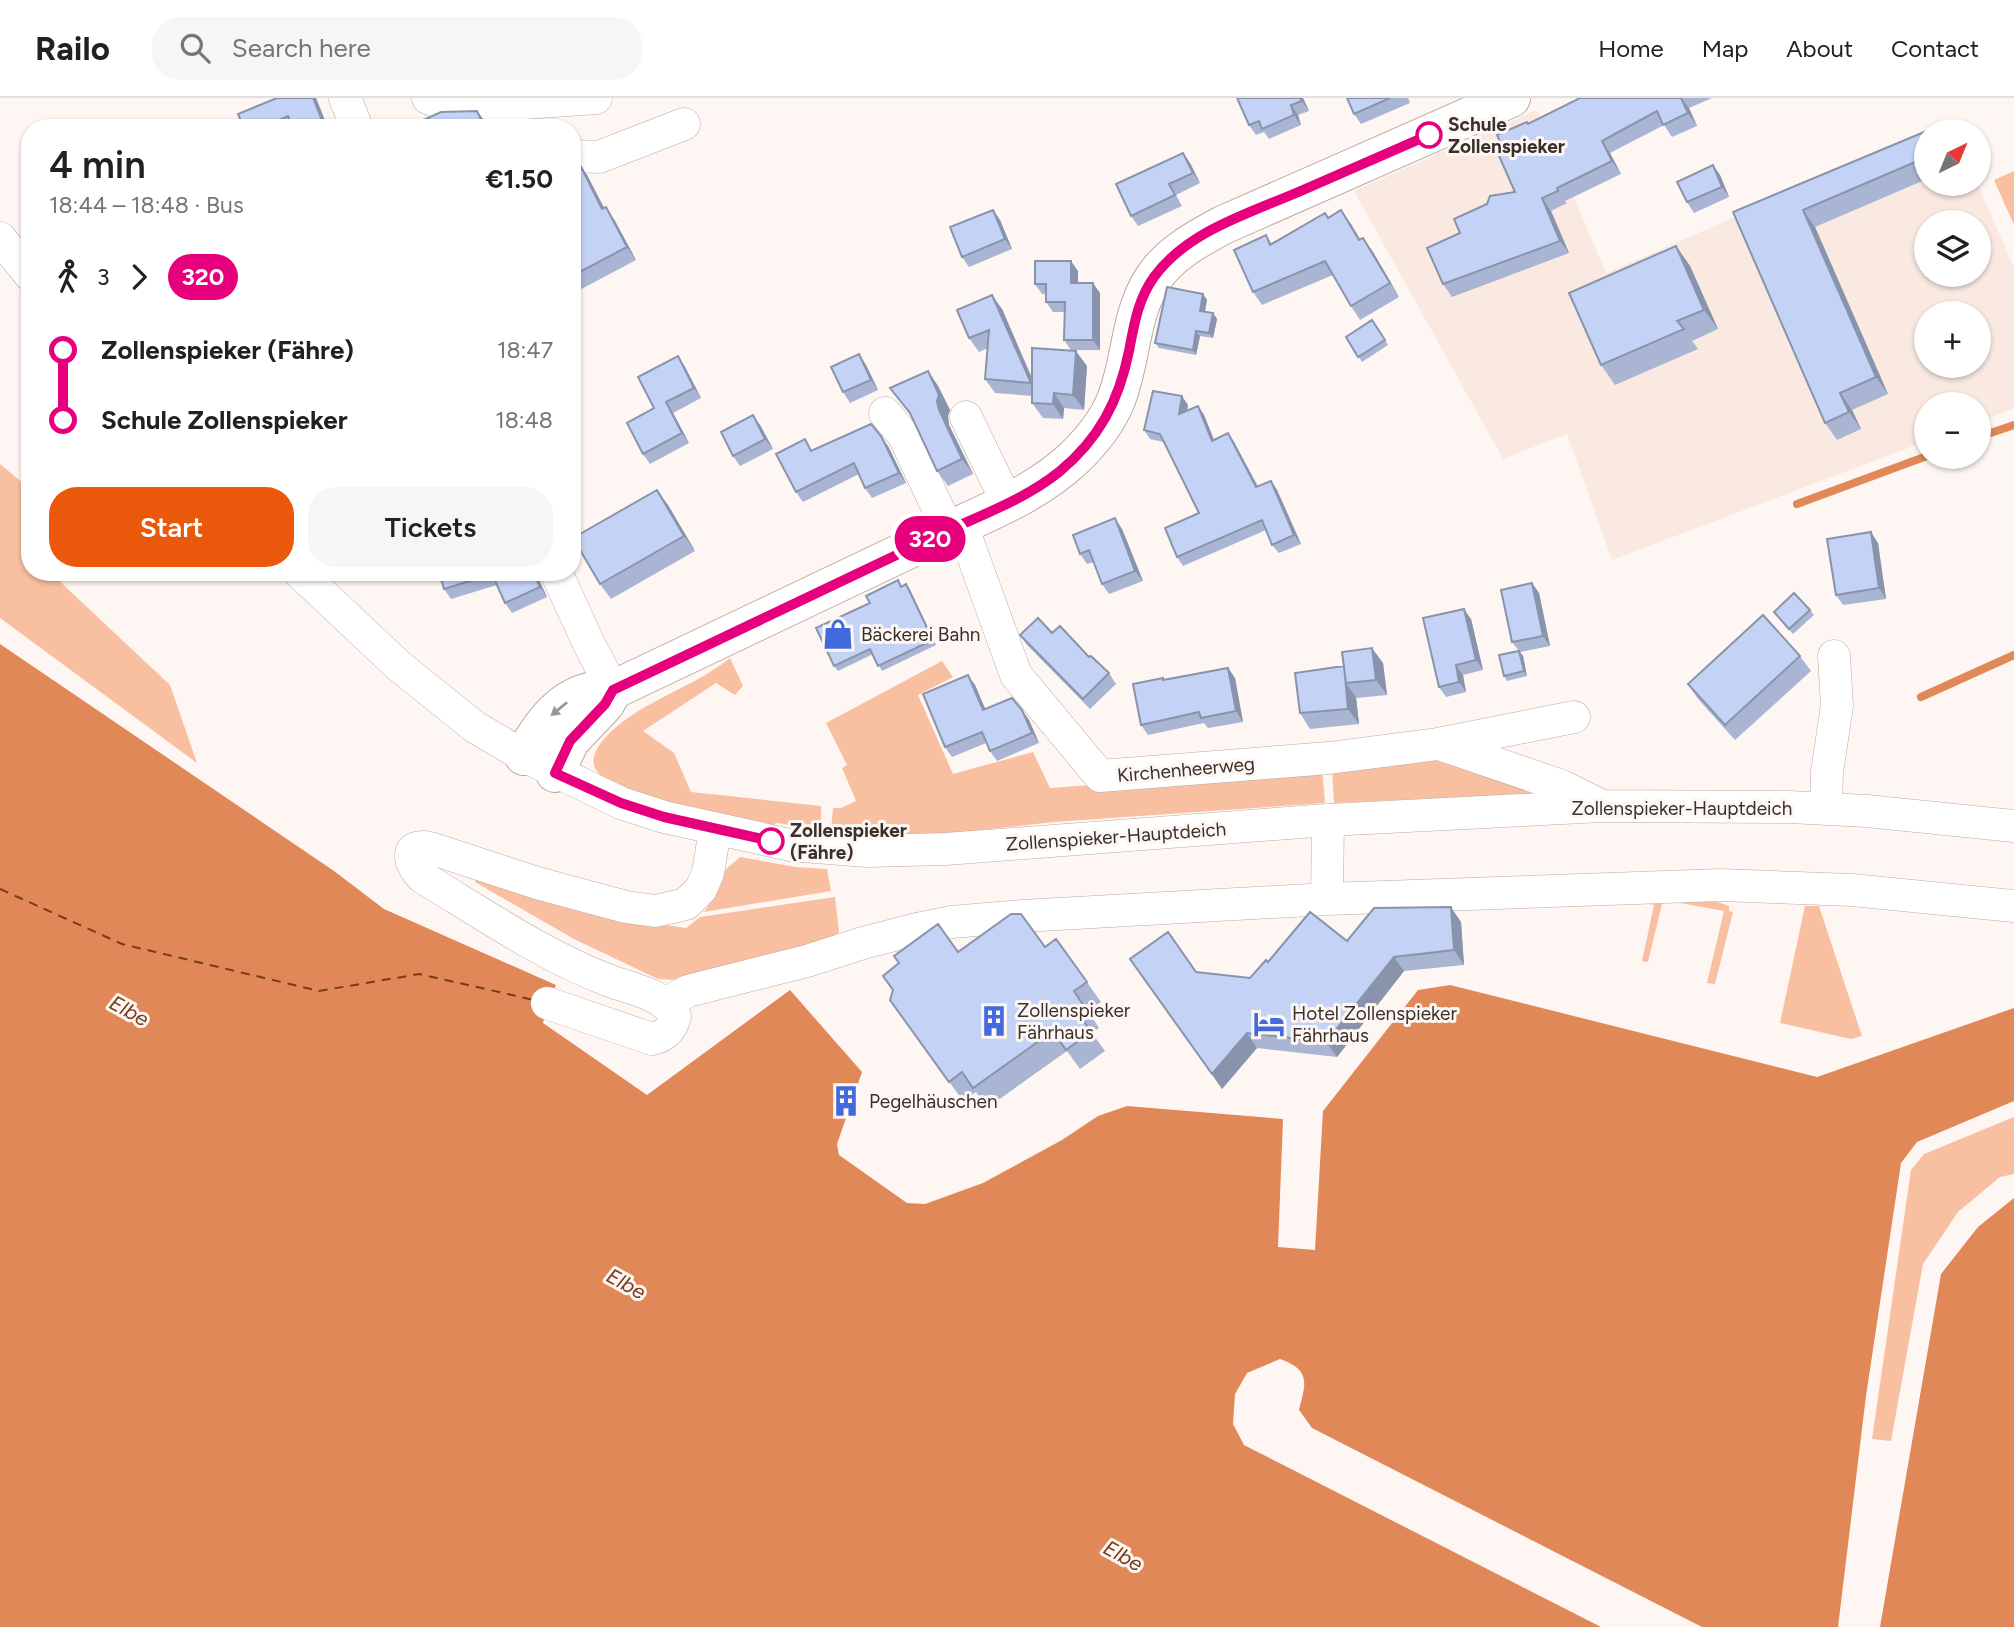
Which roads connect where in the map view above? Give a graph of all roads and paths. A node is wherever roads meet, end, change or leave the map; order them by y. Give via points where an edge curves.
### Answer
1 (345, 98) edge
2 (428, 98) edge
3 (596, 98) edge
4 (1504, 99) edge
5 (353, 119) edge
6 (684, 124) dead end
7 (581, 156) edge
8 (0, 238) edge
9 (21, 264) edge
10 (885, 413) dead end
11 (966, 417) dead end
12 (1008, 504) junction
13 (955, 526) junction
14 (309, 581) edge
15 (560, 581) edge
16 (1834, 656) dead end
17 (613, 690) junction
18 (1574, 717) dead end
19 (1438, 744) junction
20 (540, 765) junction
21 (1602, 806) junction
22 (1826, 809) junction
23 (1328, 820) junction
24 (2014, 826) edge
25 (715, 830) junction
26 (1327, 899) junction
27 (2014, 906) edge
28 (547, 1003) dead end
29 (667, 1003) junction

1 - 5 street
2 - 3 street via 454,108
4 - 12 main road via 1223,225 1185,247 1154,277 1144,295 1116,400 1093,437 1058,472
6 - 7 street via 599,157
8 - 9 street
10 - 13 street via 904,436
11 - 12 street
12 - 13 main road
13 - 17 main road
13 - 19 street, Kirchenheerweg via 1016,675 1100,776 1329,758
14 - 20 street, Zollenspieker-Hauptdeich via 399,666 475,727
15 - 17 street
16 - 22 street via 1837,706
17 - 20 main road via 570,741
18 - 19 street, Kirchenheerweg
19 - 21 street, Kirchenheerweg via 1562,786
20 - 25 street, Zollenspieker-Hauptdeich via 621,803
21 - 22 street, Zollenspieker-Hauptdeich
21 - 23 street, Zollenspieker-Hauptdeich
22 - 24 street, Zollenspieker-Hauptdeich
23 - 25 street, Zollenspieker-Hauptdeich via 867,851 790,845
23 - 26 street
25 - 29 street via 701,889 686,904 655,911 537,883 430,848 420,846 410,857 411,867 422,877 512,932 606,980
26 - 27 street via 1721,885 1852,890
26 - 29 street via 952,922 688,991
28 - 29 street via 652,1039 661,1037 673,1024

